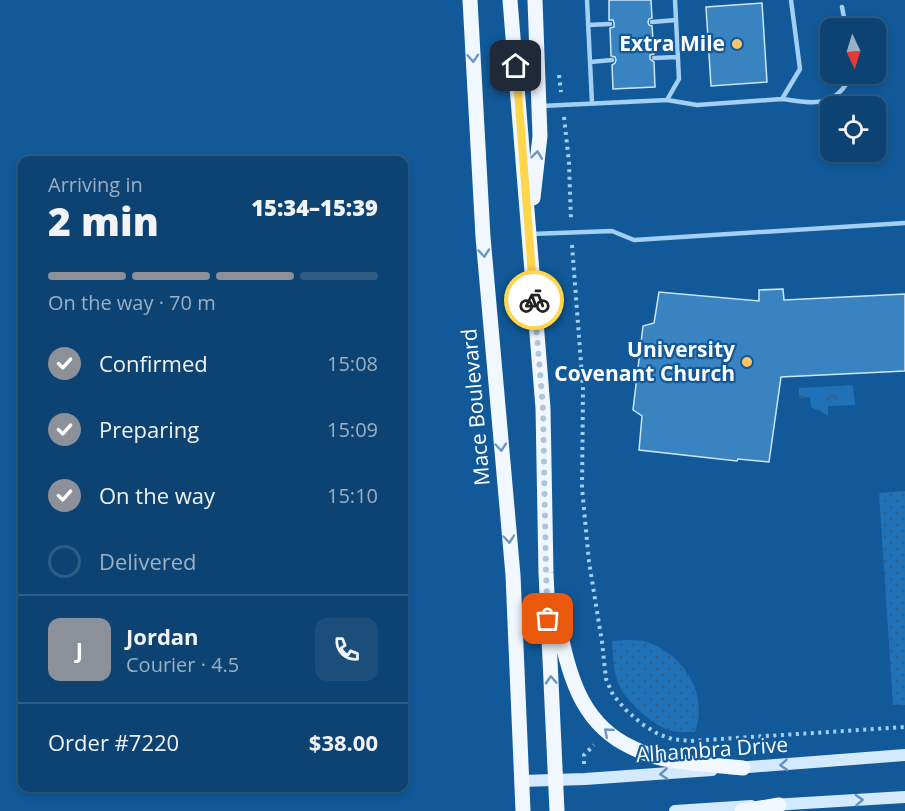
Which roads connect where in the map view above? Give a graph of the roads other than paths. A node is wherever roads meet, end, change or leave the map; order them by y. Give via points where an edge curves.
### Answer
1 (470, 0) edge
2 (510, 0) edge
3 (536, 0) edge
4 (587, 0) edge
5 (675, 0) edge
6 (791, 0) edge
7 (842, 7) dead end
8 (844, 18) edge
9 (675, 21) junction
10 (652, 22) dead end
11 (610, 24) dead end
12 (588, 25) junction
13 (677, 57) junction
14 (654, 58) dead end
15 (612, 60) dead end
16 (590, 62) junction
17 (846, 84) edge
18 (782, 99) junction
19 (667, 100) junction
20 (592, 103) junction
21 (539, 106) junction
22 (905, 224) edge
23 (528, 234) junction
24 (546, 573) junction
25 (905, 755) edge
26 (743, 768) junction
27 (556, 780) junction
28 (521, 781) junction
29 (905, 797) edge
30 (779, 805) junction
31 (523, 811) edge
32 (557, 811) edge
33 (675, 811) edge
34 (742, 811) edge

1 -> 28 main road, Mace Boulevard via 483,237 513,575
2 - 23 main road
3 - 21 main road
4 - 12 lane
5 - 9 lane
6 - 18 lane via 800,69
7 - 8 lane
9 - 10 lane
9 - 13 lane
11 - 12 lane
12 - 16 lane
13 - 14 lane
13 - 19 lane via 679,79
15 - 16 lane
16 - 20 lane
17 - 18 lane via 834,97 818,102
18 - 19 lane via 697,105
19 - 20 lane
20 - 21 lane
23 -> 21 main road via 540,136
22 - 23 lane via 634,240 612,231
23 - 24 main road via 543,408
26 -> 24 main road via 663,759 611,736 580,698
27 -> 24 main road
25 -> 26 main road, Alhambra Drive
26 -> 27 main road, Alhambra Drive
27 - 28 main road, Alhambra Drive
27 - 32 main road
28 - 31 main road, Mace Boulevard
30 -> 29 main road
30 - 33 main road
30 - 34 main road

